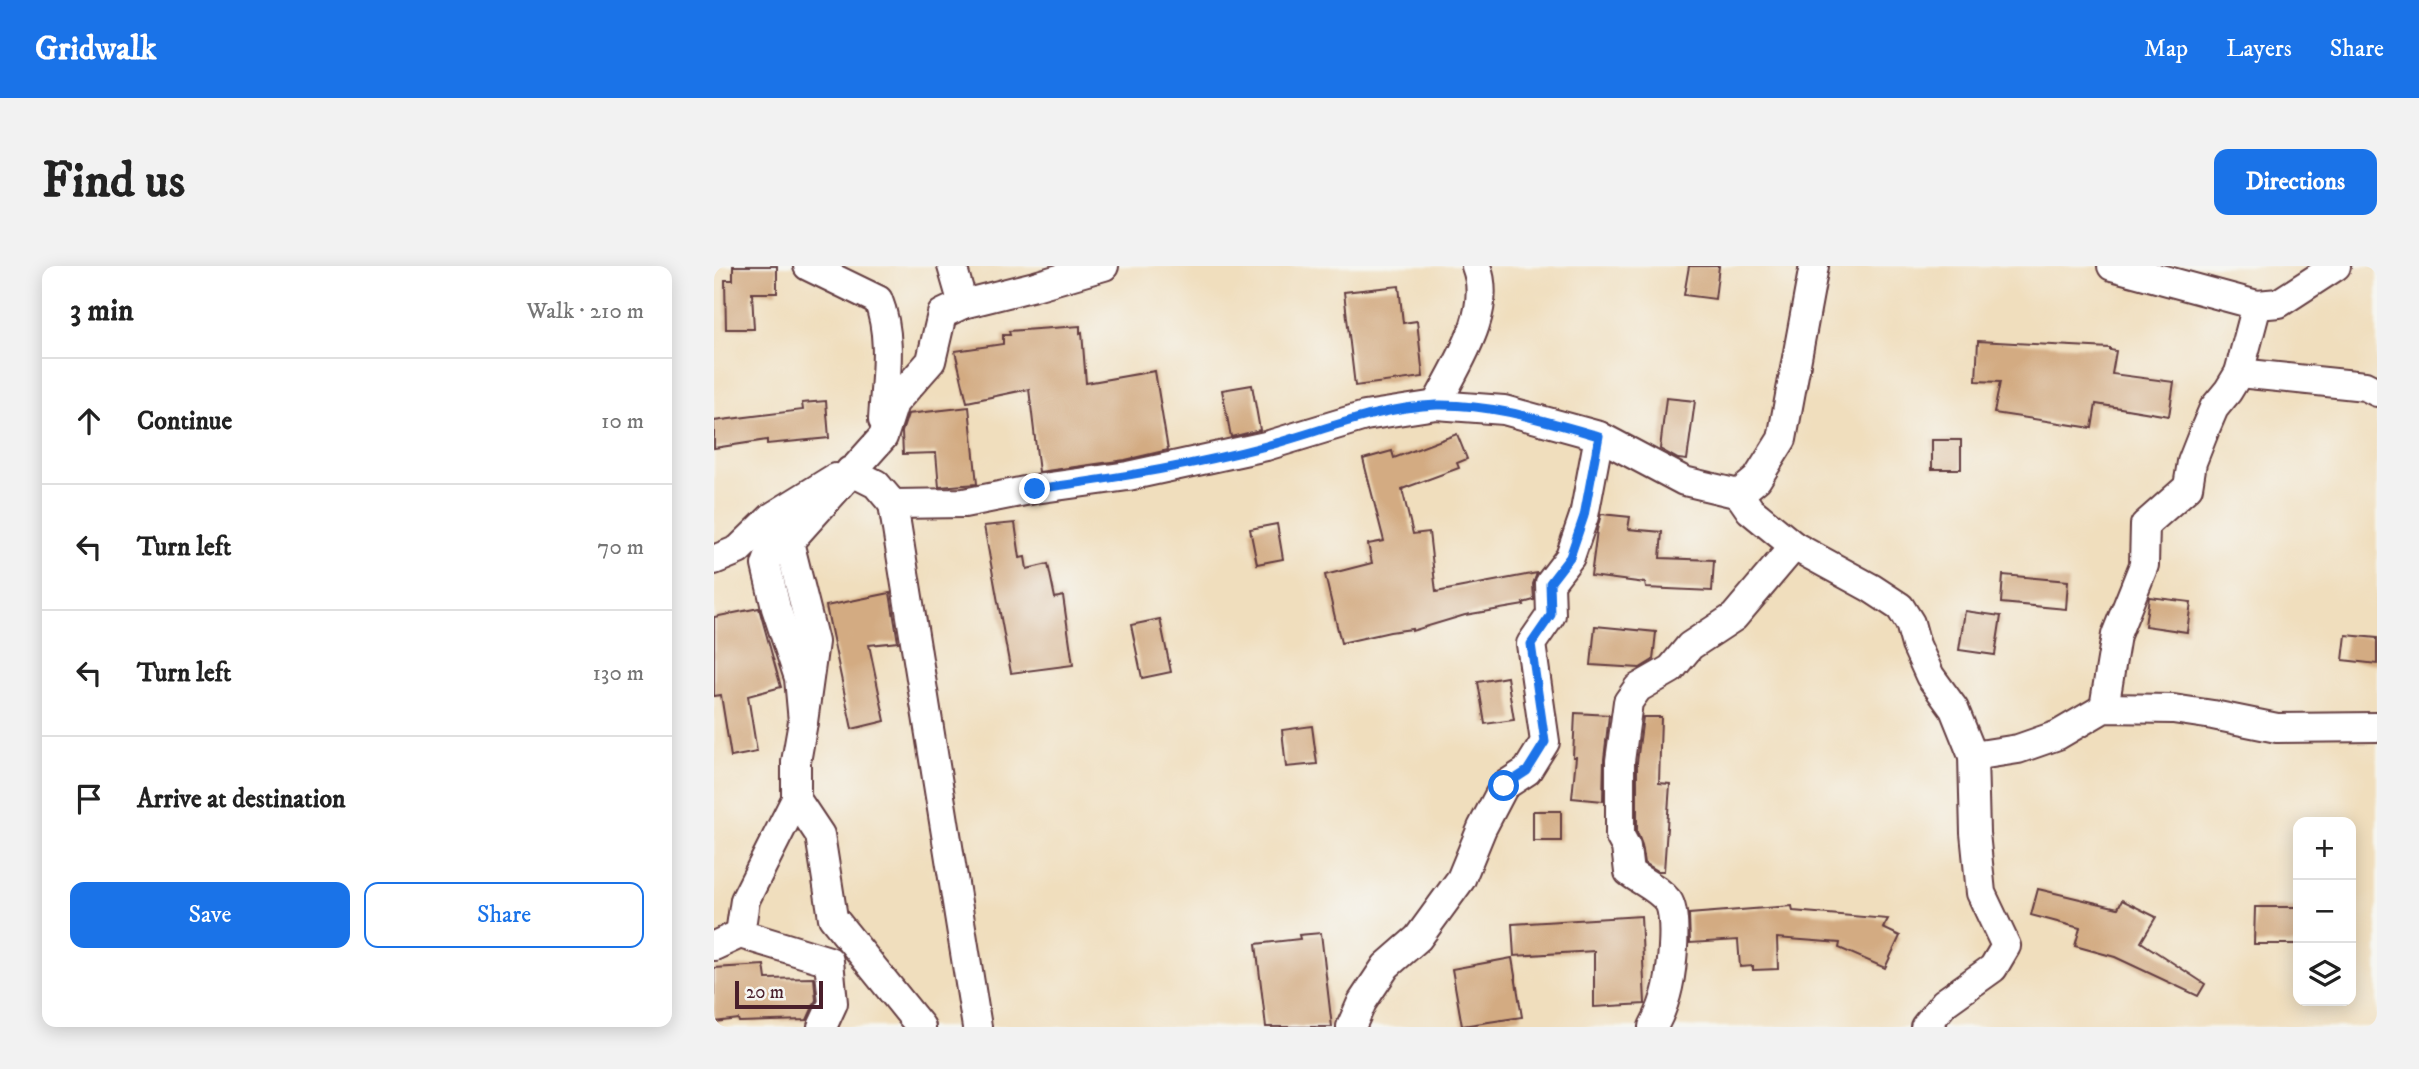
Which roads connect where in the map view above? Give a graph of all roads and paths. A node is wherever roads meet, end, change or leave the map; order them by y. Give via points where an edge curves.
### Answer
1 (808, 266) edge
2 (952, 266) edge
3 (1104, 266) edge
4 (1476, 266) edge
5 (1814, 266) edge
6 (2112, 266) edge
7 (2336, 266) edge
8 (963, 304) junction
9 (2257, 305) junction
10 (2239, 373) junction
11 (2377, 392) edge
12 (1436, 405) junction
13 (1599, 436) junction
14 (883, 437) junction
15 (850, 471) junction
16 (821, 485) junction
17 (1739, 494) junction
18 (893, 504) junction
19 (1794, 547) junction
20 (714, 561) edge
21 (2104, 708) junction
22 (803, 722) junction
23 (2377, 727) edge
24 (1973, 756) junction
25 (796, 799) junction
26 (740, 934) junction
27 (714, 946) edge
28 (822, 1027) edge
29 (921, 1027) edge
30 (976, 1027) edge
31 (1351, 1027) edge
32 (1653, 1027) edge
33 (1925, 1027) edge

1 - 14 street via 878,300 887,345
2 - 8 street
3 - 8 street
4 - 12 street via 1481,277 1480,304 1470,338
5 - 17 street via 1782,439 1757,479
6 - 9 street
7 - 9 street via 2278,303
8 - 14 street via 942,314 931,361 894,403
9 - 10 street
10 - 11 street via 2365,386
10 - 21 street via 2214,408 2192,462 2188,486 2145,525 2144,565 2116,635
12 - 13 street via 1503,410
12 - 18 street via 1365,416 1266,446 1128,476 964,503
13 - 17 street via 1684,481
13 - 31 street via 1584,516 1570,557 1550,583 1551,615 1531,644 1545,742 1527,771 1504,786 1461,880 1418,938 1386,967
14 - 15 street
15 - 16 street
15 - 18 street via 876,484
15 - 22 street via 789,542 814,642
16 - 20 street via 772,517 738,550
16 - 22 street via 779,530 766,565 799,678
17 - 19 street via 1750,510
18 - 30 street
19 - 24 street via 1900,607 1930,676 1954,709
19 - 32 street via 1734,617 1690,646 1671,669 1638,688 1628,702 1620,761 1620,836 1629,872 1670,903 1673,914 1668,987
21 - 23 street via 2173,709 2277,728
21 - 24 street via 2058,735 2018,749
22 - 25 street
24 - 33 street via 1980,893 2006,946 1993,968 1944,1003
25 - 26 street via 746,900
25 - 29 street via 820,835 833,918
26 - 27 street
26 - 28 street via 829,961 834,1003

